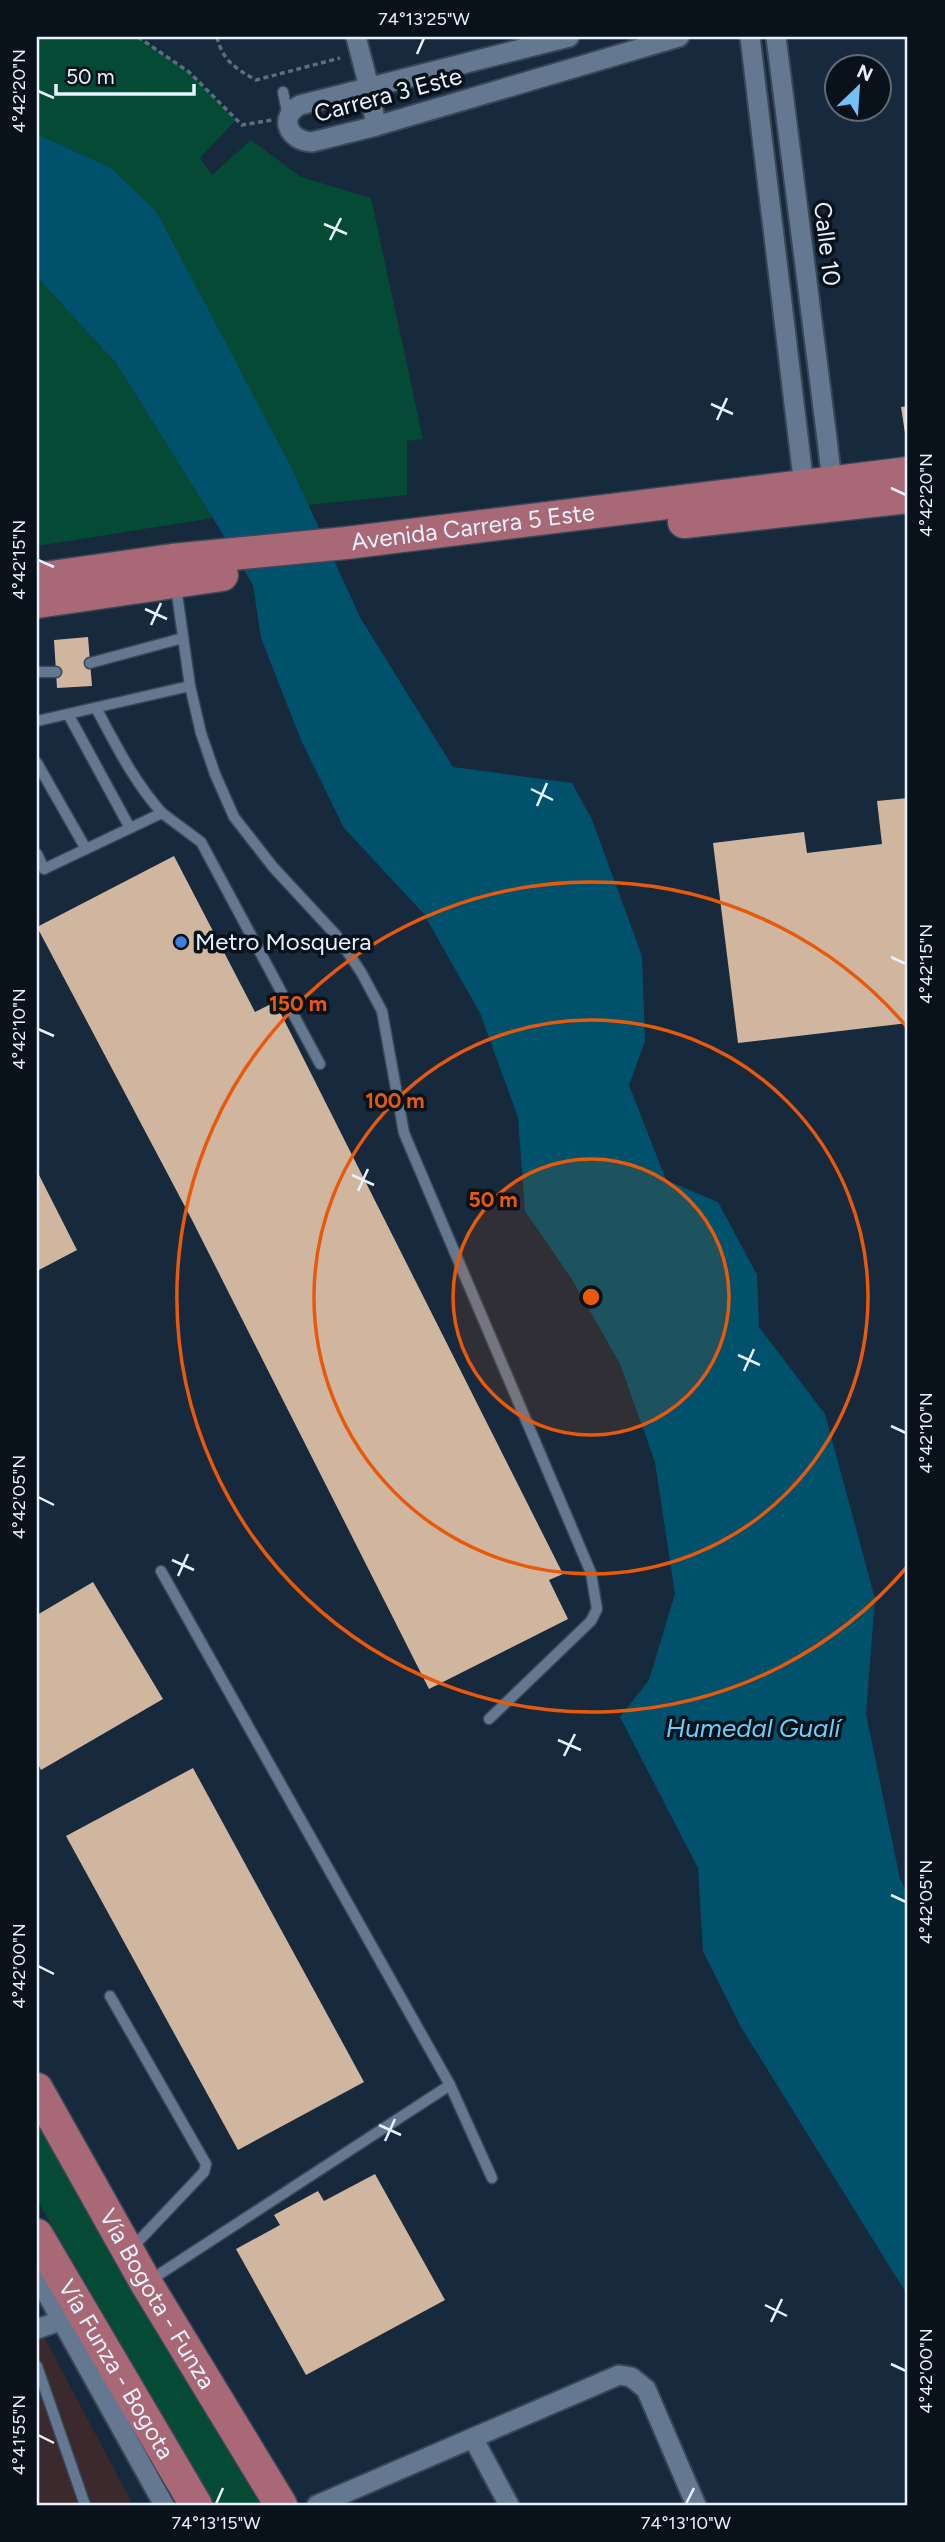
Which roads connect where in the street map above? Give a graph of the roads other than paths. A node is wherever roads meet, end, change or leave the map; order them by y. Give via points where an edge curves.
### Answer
1 (356, 37) edge
2 (569, 37) edge
3 (679, 37) edge
4 (750, 37) edge
5 (776, 37) edge
6 (369, 87) junction
7 (283, 92) dead end
8 (288, 117) junction
9 (376, 126) junction
10 (908, 473) edge
11 (815, 478) junction
12 (908, 497) edge
13 (174, 571) junction
14 (37, 579) edge
15 (37, 602) edge
16 (183, 638) junction
17 (90, 663) dead end
18 (37, 672) edge
19 (56, 672) dead end
20 (190, 686) junction
21 (96, 708) junction
22 (68, 714) junction
23 (37, 721) edge
24 (37, 763) edge
25 (162, 813) junction
26 (130, 828) junction
27 (86, 849) junction
28 (37, 854) edge
29 (320, 1064) dead end
30 (161, 1571) dead end
31 (489, 1719) dead end
32 (110, 1996) dead end
33 (450, 2085) junction
34 (37, 2090) edge
35 (492, 2178) dead end
36 (37, 2235) edge
37 (129, 2252) junction
38 (37, 2276) edge
39 (146, 2283) junction
40 (62, 2320) junction
41 (37, 2329) edge
42 (37, 2366) edge
43 (472, 2438) junction
44 (85, 2505) edge
45 (163, 2505) edge
46 (196, 2505) edge
47 (281, 2505) edge
48 (317, 2505) edge
49 (509, 2505) edge
50 (696, 2505) edge

1 - 6 street
2 - 6 street, Carrera 3 Este
3 - 9 street, Carrera 3 Este
4 - 11 street
5 - 11 street, Calle 10
6 - 8 street, Carrera 3 Este via 300,104
6 - 9 street
7 - 8 lane
8 - 9 street, Carrera 3 Este via 294,137 301,141
10 - 11 main road, Avenida Carrera 5 Este
11 - 12 main road, Avenida Carrera 5 Este
11 - 13 main road, Avenida Carrera 5 Este via 352,551
13 - 14 main road, Avenida Carrera 5 Este
13 - 15 main road, Avenida Carrera 5 Este
13 - 16 lane
16 - 17 lane
16 - 20 lane
18 - 19 lane
20 - 21 lane
20 - 31 lane via 201,733 234,817 336,935 382,1011 404,1133 590,1573 597,1609 592,1620
21 - 22 lane
21 - 25 lane via 131,773
22 - 23 lane
22 - 26 lane
24 - 27 lane
25 - 26 lane
25 - 29 lane via 201,842
26 - 27 lane
27 - 28 lane via 44,869
30 - 33 lane
32 - 37 lane via 206,2164 204,2172
33 - 35 lane
33 - 39 lane
34 - 37 main road, Vía Bogota - Funza
36 - 46 main road, Vía Funza - Bogota
37 - 39 main road, Vía Bogota - Funza
38 - 40 street, Vía Funza - Bogota
39 - 47 main road, Vía Bogota - Funza
40 - 41 street
40 - 45 street, Vía Funza - Bogota
42 - 44 lane
43 - 48 street
43 - 49 street
43 - 50 street via 619,2375 631,2376 646,2389

